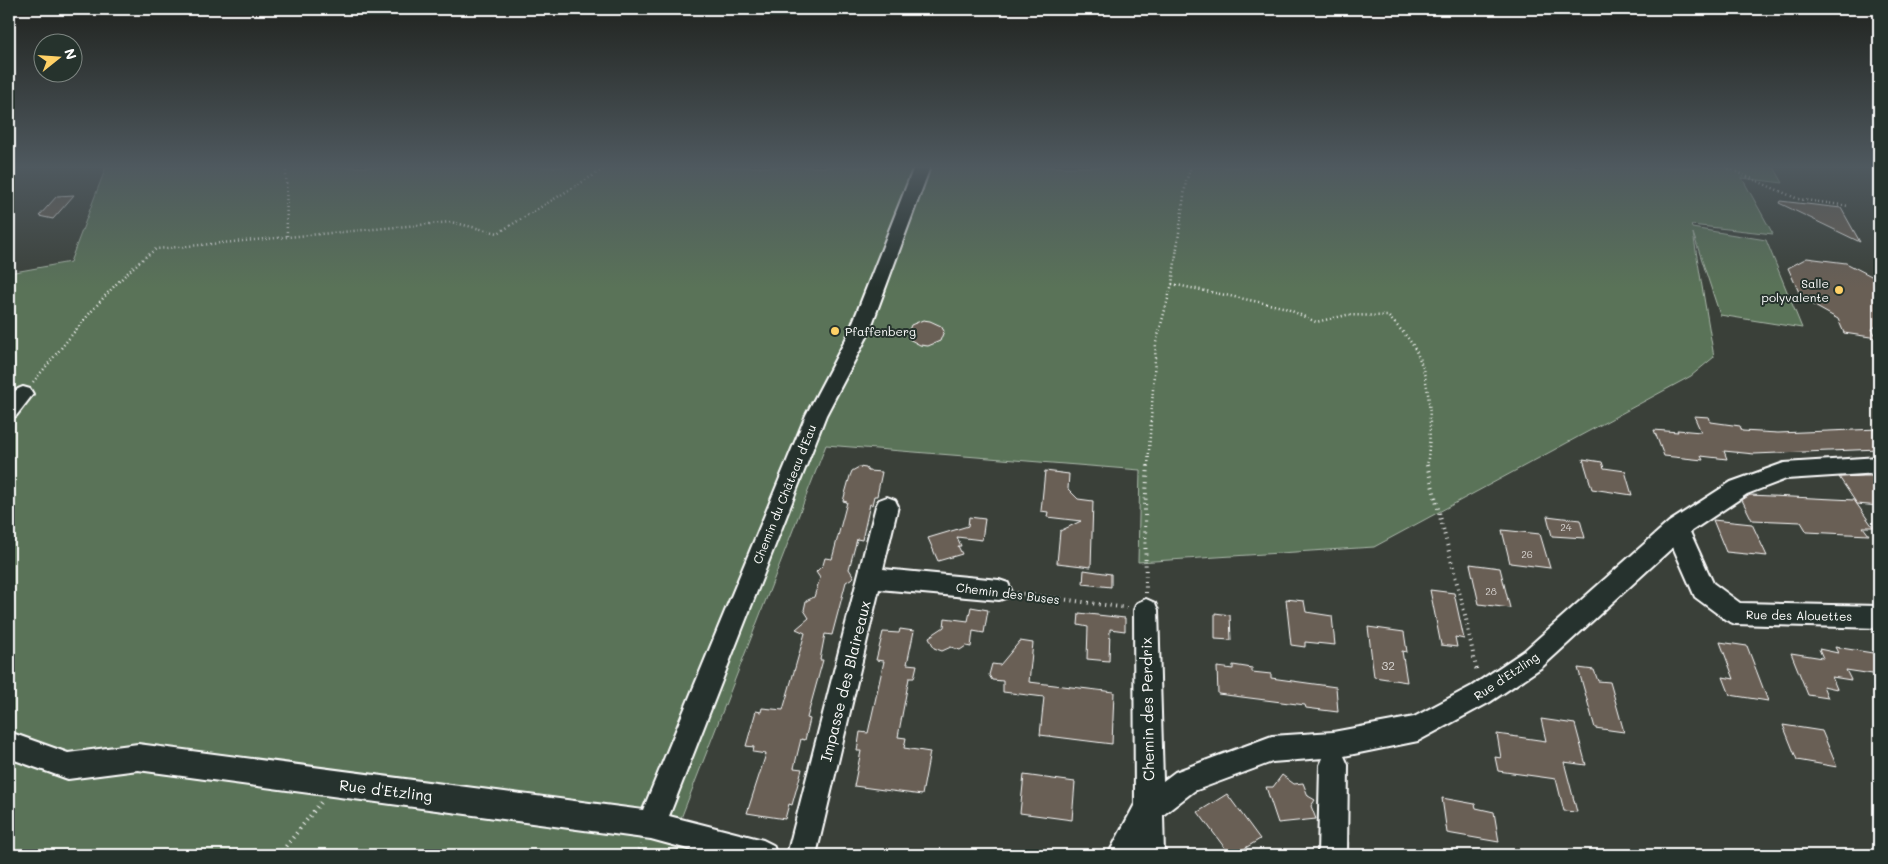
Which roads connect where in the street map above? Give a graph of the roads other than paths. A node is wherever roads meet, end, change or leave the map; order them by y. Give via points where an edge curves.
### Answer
1 (907, 207) edge
2 (23, 394) road end
3 (9, 411) edge
4 (1879, 465) edge
5 (887, 506) dead end
6 (1677, 529) junction
7 (870, 578) junction
8 (999, 590) road end
9 (1146, 610) road end
10 (1879, 617) edge
11 (9, 745) edge
12 (1334, 765) dead end
13 (1148, 809) junction
14 (651, 825) junction
15 (763, 855) edge
16 (801, 855) edge
17 (1122, 855) edge
18 (1150, 855) edge
19 (1334, 855) edge

1 - 14 street, Chemin du Château d'Eau via 858,335 816,415
2 - 3 street
4 - 6 street, Rue d'Etzling via 1784,471 1739,488
5 - 7 street, Impasse des Blaireaux
6 - 10 street, Rue des Alouettes via 1704,590 1734,614
6 - 13 street, Rue d'Etzling via 1533,659 1481,694 1418,729 1333,745 1272,749 1185,781
7 - 8 street, Chemin des Buses
7 - 16 street, Impasse des Blaireaux
9 - 13 street, Chemin des Perdrix
11 - 14 street, Rue d'Etzling via 68,766 138,757
12 - 19 street
13 - 17 street, Rue d'Etzling
13 - 18 street, Chemin des Perdrix
14 - 15 street, Rue d'Etzling

